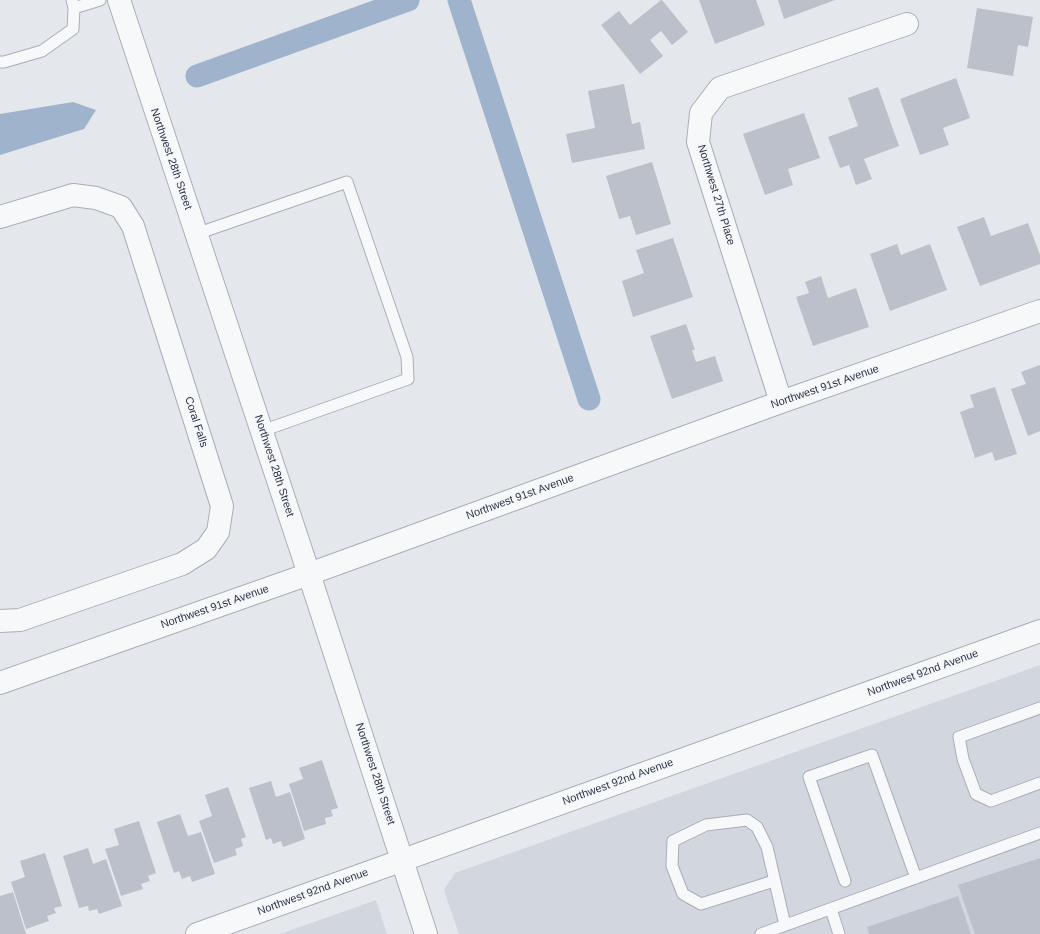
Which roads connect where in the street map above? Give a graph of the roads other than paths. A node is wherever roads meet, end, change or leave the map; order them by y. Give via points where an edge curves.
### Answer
1 (100, 0) edge
2 (119, 0) edge
3 (73, 4) edge
4 (907, 24) dead end
5 (0, 62) edge
6 (0, 217) edge
7 (196, 234) junction
8 (1040, 311) edge
9 (781, 402) junction
10 (262, 431) junction
11 (309, 574) junction
12 (0, 621) edge
13 (1040, 631) edge
14 (0, 683) edge
15 (1040, 708) edge
16 (1040, 783) edge
17 (1040, 833) edge
18 (402, 860) junction
19 (916, 878) junction
20 (774, 881) junction
21 (845, 881) dead end
22 (831, 909) junction
23 (785, 925) junction
24 (197, 934) edge
25 (426, 934) edge
26 (761, 934) edge
27 (839, 934) edge

1 - 3 lane
2 - 7 street, Northwest 28th Street
3 - 5 lane via 73,29 42,51
4 - 9 street, Northwest 27th Place via 720,88 701,113 698,142
6 - 12 street, Coral Falls via 73,196 96,198 121,206 133,226 222,506 218,532 206,549 182,564 20,620
7 - 10 street, Northwest 28th Street
7 - 10 lane via 347,182 407,357 408,379
8 - 9 street, Northwest 91st Avenue
9 - 11 street, Northwest 91st Avenue
10 - 11 street, Northwest 28th Street
11 - 14 street, Northwest 91st Avenue
11 - 18 street, Northwest 28th Street
13 - 18 street, Northwest 92nd Avenue
15 - 16 lane via 959,737 963,759 976,794 991,800
17 - 19 lane
18 - 24 street, Northwest 92nd Avenue
18 - 25 street, Northwest 28th Street
19 - 21 lane via 872,755 809,777
19 - 22 lane
20 - 20 lane via 767,847 757,827 746,820 706,825 673,841 672,866 683,894 701,904
20 - 23 lane
22 - 23 lane
22 - 27 lane
23 - 26 lane

